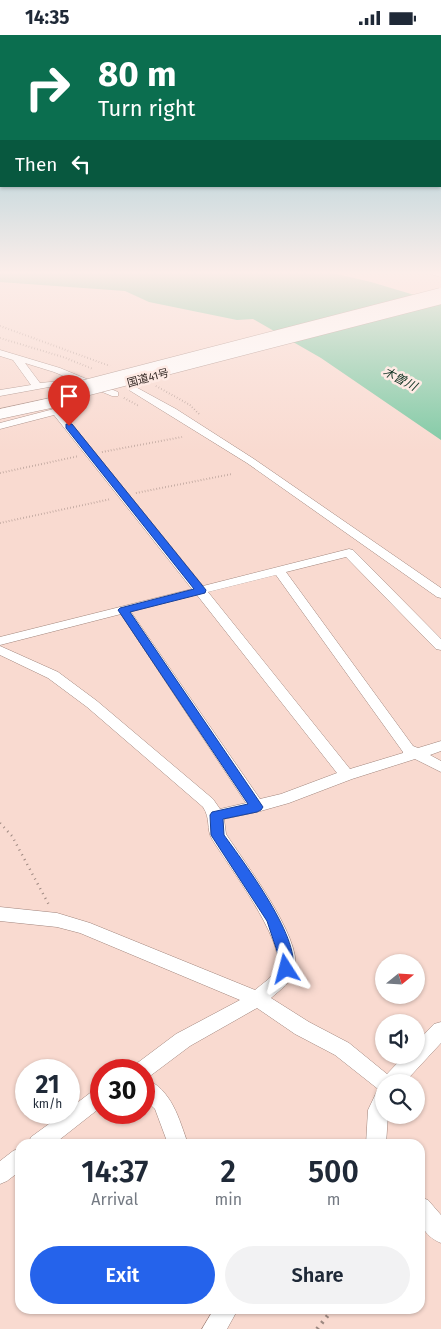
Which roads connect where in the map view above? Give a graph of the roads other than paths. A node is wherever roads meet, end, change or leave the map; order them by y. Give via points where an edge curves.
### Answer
1 (308, 331) edge
2 (323, 331) edge
3 (0, 353) edge
4 (16, 358) junction
5 (79, 379) junction
6 (37, 386) junction
7 (132, 388) dead end
8 (0, 393) edge
9 (115, 394) dead end
10 (57, 398) junction
11 (0, 407) edge
12 (0, 414) edge
13 (0, 426) edge
14 (279, 571) junction
15 (201, 590) junction
16 (441, 594) edge
17 (124, 610) junction
18 (0, 641) edge
19 (441, 647) edge
20 (0, 650) edge
21 (441, 746) edge
22 (418, 753) junction
23 (441, 767) edge
24 (348, 775) junction
25 (257, 807) junction
26 (216, 815) junction
27 (0, 914) edge
28 (258, 999) junction
29 (441, 1030) edge
30 (155, 1061) edge
31 (399, 1074) edge
32 (375, 1076) edge
33 (155, 1097) edge
34 (90, 1104) edge
35 (377, 1124) edge
36 (45, 1139) edge
37 (176, 1139) edge
38 (376, 1139) edge
39 (15, 1162) edge
40 (0, 1174) edge
41 (425, 1213) edge
42 (441, 1232) edge
43 (224, 1314) edge
44 (214, 1329) edge

1 - 10 highway, 国道41号, bridge
2 - 10 highway, 国道41号
3 - 4 street
4 - 5 street
4 - 6 street
5 - 9 street
5 - 10 street
6 - 8 street
6 - 10 street
7 - 16 street via 322,507
10 - 11 highway, 国道41号
10 - 12 highway, 国道41号
10 - 13 street
10 - 15 street via 125,496
14 - 15 street
14 - 19 street via 350,553
14 - 22 street via 408,749
15 - 17 street
15 - 24 street
17 - 18 street
17 - 25 street
20 - 26 street via 53,675 92,704 208,803
21 - 22 street
22 - 23 street
22 - 24 street
24 - 25 street
25 - 26 street
26 - 28 street via 218,835 273,919 285,954 286,969
27 - 28 street via 57,920 124,943
28 - 30 street via 183,1040
28 - 32 street via 342,1049
29 - 31 street
33 - 37 street via 163,1104
34 - 36 street
35 - 38 street
39 - 40 street
41 - 42 street
43 - 44 street

